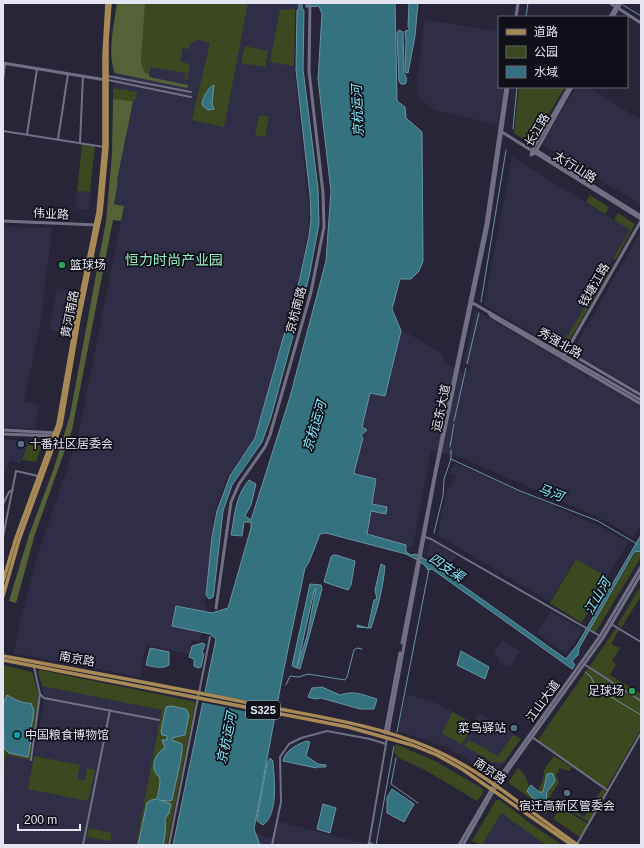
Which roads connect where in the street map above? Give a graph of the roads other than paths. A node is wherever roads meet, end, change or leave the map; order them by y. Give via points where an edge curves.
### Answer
1 (108, 3) edge
2 (310, 3) edge
3 (519, 3) edge
4 (610, 3) edge
5 (620, 3) edge
6 (617, 8) junction
7 (517, 16) edge
8 (612, 16) edge
9 (641, 23) edge
10 (4, 64) edge
11 (37, 69) junction
12 (68, 74) junction
13 (83, 76) junction
14 (105, 78) junction
15 (3, 80) edge
16 (507, 88) edge
17 (569, 88) edge
18 (191, 92) dead end
19 (191, 97) dead end
20 (3, 131) edge
21 (501, 132) junction
22 (27, 134) junction
23 (58, 139) junction
24 (80, 143) junction
25 (105, 147) junction
26 (534, 151) junction
27 (641, 216) edge
28 (641, 220) edge
29 (3, 221) edge
30 (97, 225) junction
31 (470, 301) junction
32 (564, 354) junction
33 (641, 395) edge
34 (641, 399) edge
35 (641, 404) edge
36 (3, 430) edge
37 (3, 434) edge
38 (56, 435) junction
39 (38, 476) junction
40 (13, 490) junction
41 (3, 504) edge
42 (3, 537) edge
43 (423, 537) junction
44 (641, 567) edge
45 (4, 572) edge
46 (641, 574) edge
47 (3, 582) edge
48 (3, 596) edge
49 (216, 608) dead end
50 (610, 623) junction
51 (210, 637) dead end
52 (601, 637) junction
53 (641, 642) edge
54 (3, 652) edge
55 (3, 656) edge
56 (3, 660) edge
57 (39, 662) junction
58 (584, 664) junction
59 (33, 665) junction
60 (40, 694) junction
61 (44, 698) junction
62 (641, 701) edge
63 (39, 702) junction
64 (110, 710) junction
65 (159, 720) dead end
66 (641, 732) edge
67 (384, 734) junction
68 (532, 738) junction
69 (386, 744) junction
70 (31, 760) dead end
71 (494, 788) junction
72 (607, 790) junction
73 (369, 843) joint
74 (83, 845) edge
75 (169, 845) edge
76 (272, 845) edge
77 (373, 845) edge
78 (459, 845) edge
79 (463, 845) edge
80 (576, 845) edge

1 - 14 main road, 黄河南路
2 - 49 street, 京杭南路 via 309,72 323,186 324,227 311,292 270,435 231,502
3 - 7 street
4 - 6 street
5 - 6 street
6 - 8 street
6 - 9 street
10 - 11 street
10 - 15 street
11 - 12 street
11 - 22 street
12 - 13 street
12 - 23 street
13 - 14 street
13 - 24 street
14 - 18 street
14 - 19 street
14 - 25 main road, 黄河南路
16 - 21 street, 运东大道
17 - 26 street, 长江路
20 - 22 street
21 - 26 street, 太行山路
21 - 31 street, 运东大道
22 - 23 street
23 - 24 street
24 - 25 street
25 - 30 main road, 黄河南路
26 - 27 street, 太行山路
26 - 28 street, 太行山路
28 - 32 street, 钱塘江路
29 - 30 street, 伟业路
30 - 38 main road, 黄河南路 via 64,411
31 - 32 street, 秀强北路
31 - 32 street, 秀强北路
31 - 43 street, 运东大道
32 - 33 street
32 - 34 street, 秀强北路
32 - 35 street
36 - 38 street
37 - 38 street
38 - 39 main road, 黄河南路
38 - 48 main road, 黄河南路 via 19,540
39 - 40 street via 16,471
39 - 45 main road, 黄河南路
40 - 41 street via 9,492
40 - 42 street
43 - 52 street via 431,539
43 - 67 street, 运东大道
44 - 50 street, 江山大道
45 - 47 main road, 黄河南路
46 - 50 street, 江山大道
50 - 52 street, 江山大道
50 - 53 street
51 - 75 street
52 - 58 street, 江山大道
52 - 71 street, 江山大道
54 - 57 main road
55 - 57 main road, 南京路 / S325
56 - 59 main road, 南京路 / S325
57 - 67 main road, 南京路 / S325 via 348,723
58 - 62 street
58 - 68 street, 江山大道
59 - 60 street
59 - 67 main road, 南京路 / S325
60 - 61 street
60 - 63 street
61 - 63 street
61 - 64 street
63 - 70 street
64 - 65 street
64 - 74 street
66 - 72 street
67 - 69 street
67 - 71 main road, 南京路 / S325 via 437,755
68 - 71 street, 江山大道
68 - 72 street
69 - 73 street
69 - 76 street via 364,737 327,731 289,744 280,757 281,802
71 - 78 street, 江山大道
71 - 79 street, 江山大道
71 - 80 main road, 南京路 / S325
72 - 80 street
73 - 77 street

